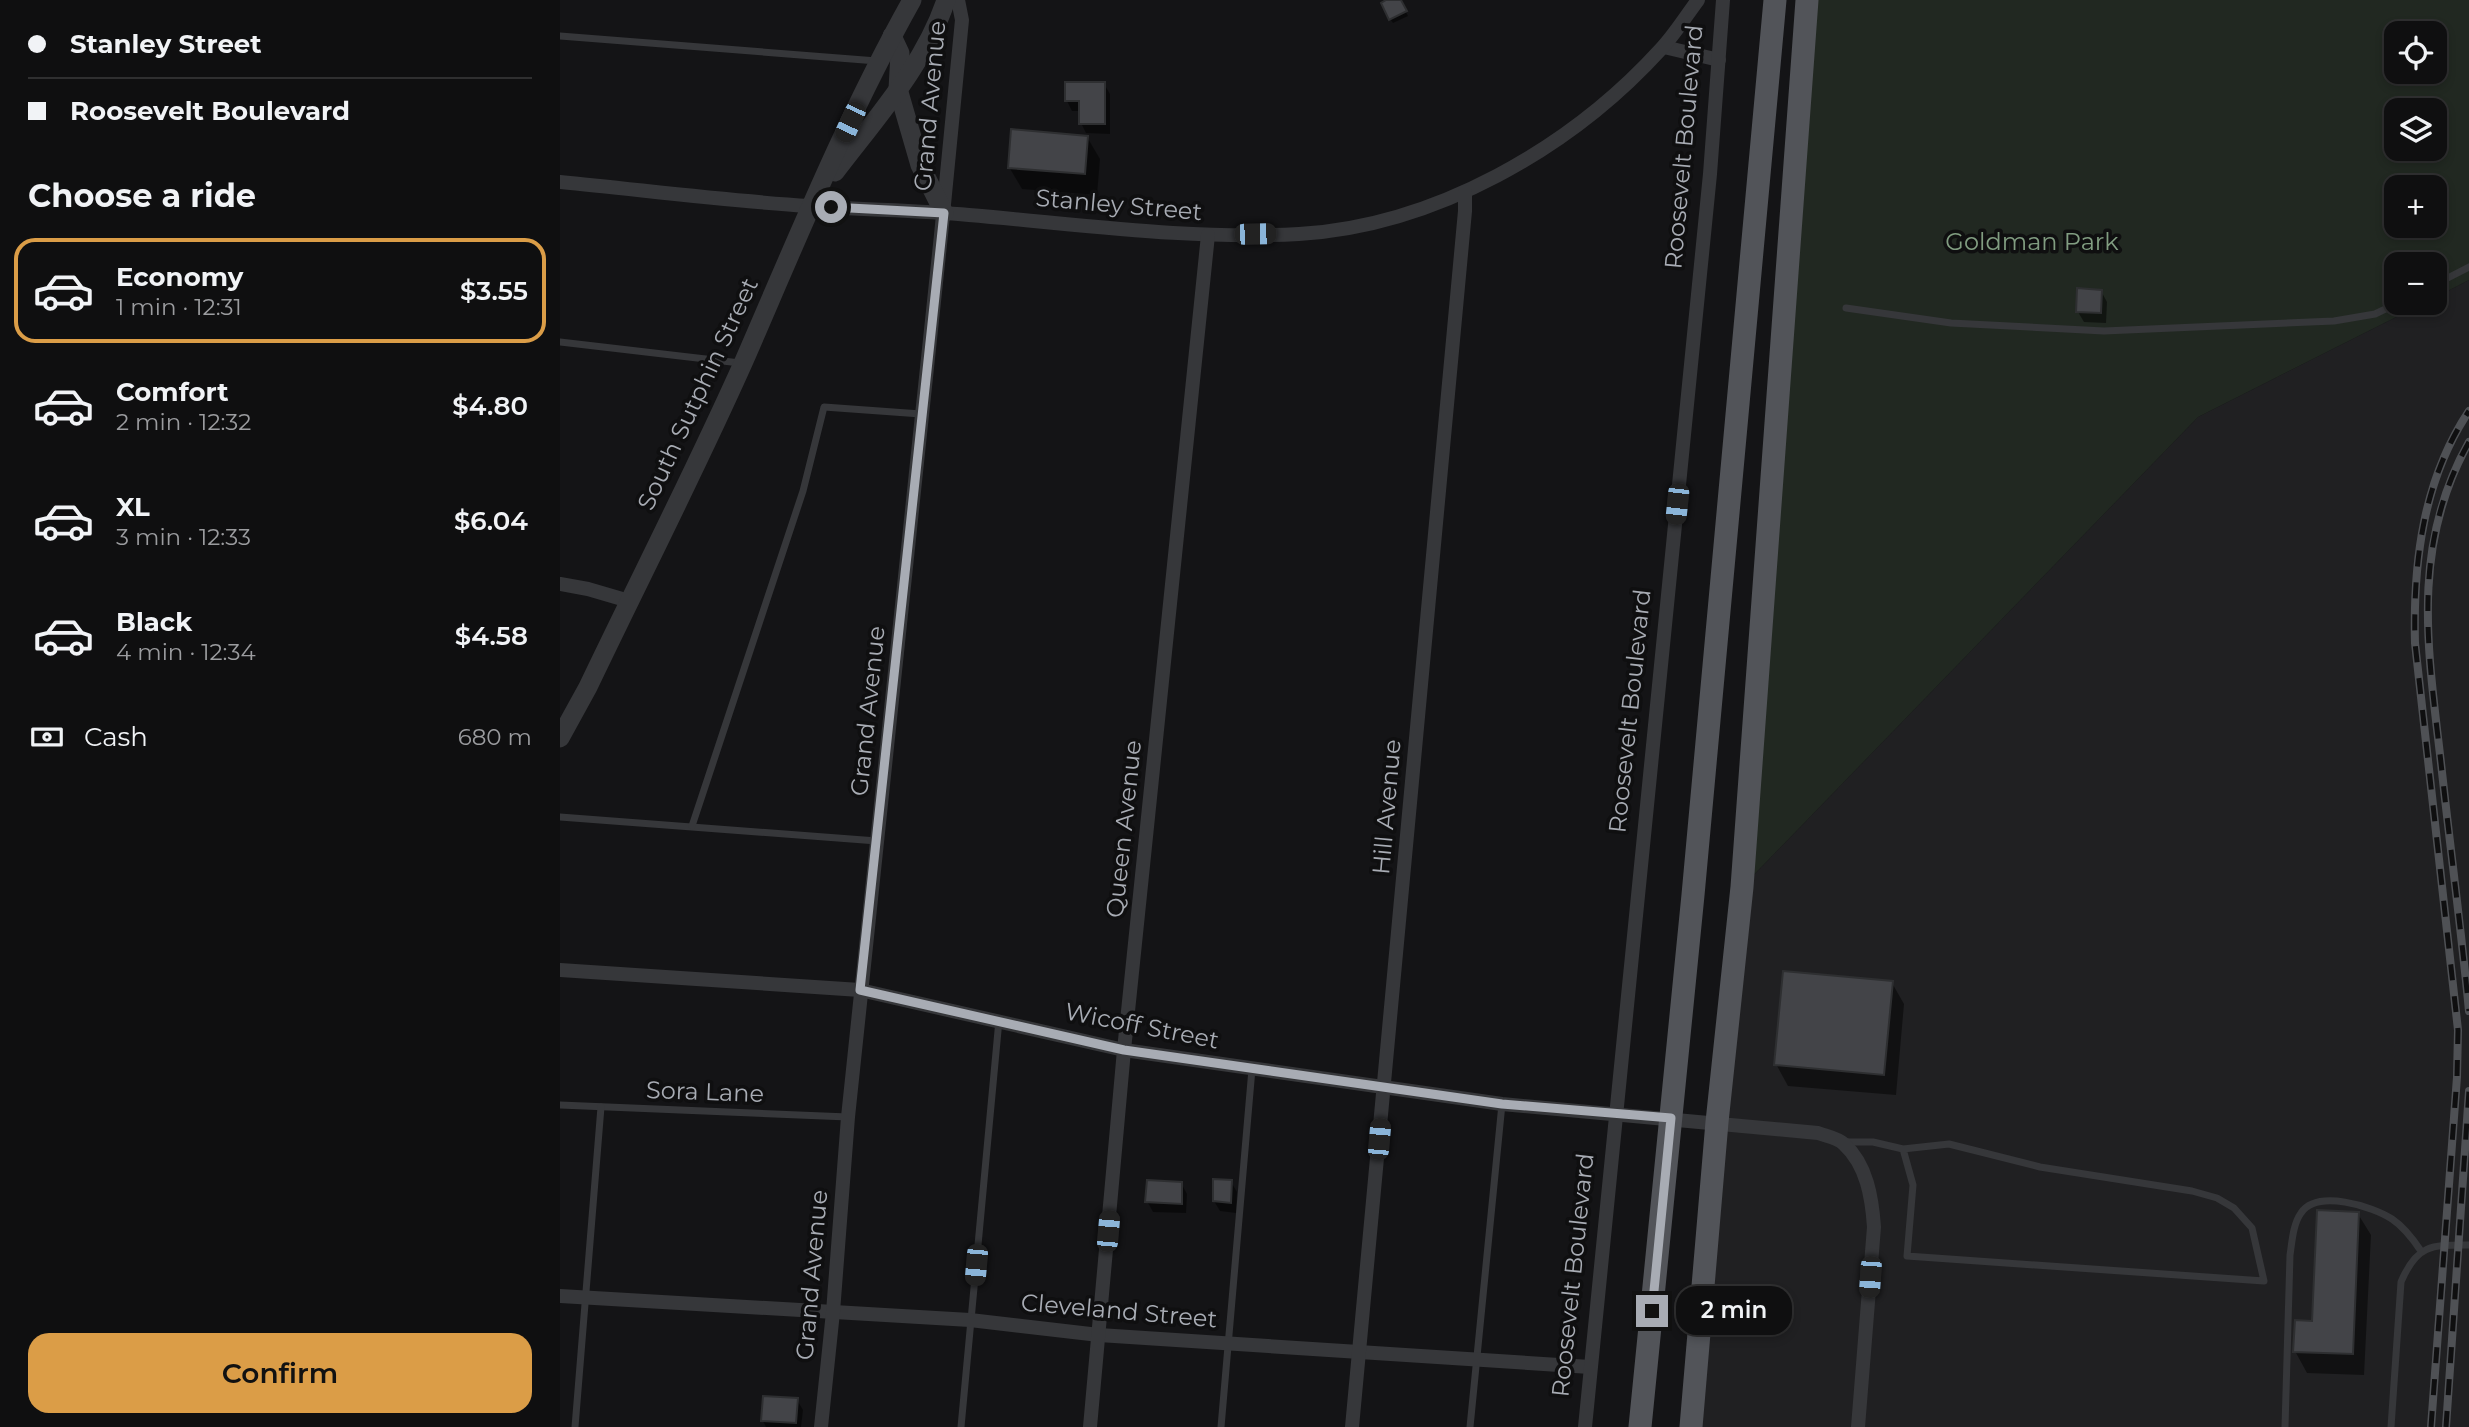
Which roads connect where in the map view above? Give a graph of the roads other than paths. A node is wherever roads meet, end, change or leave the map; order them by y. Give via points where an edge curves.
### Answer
1 (912, 0) edge
2 (946, 0) edge
3 (958, 0) edge
4 (1698, 0) edge
5 (1723, 0) edge
6 (1775, 0) edge
7 (1807, 0) edge
8 (560, 36) edge
9 (892, 36) junction
10 (1664, 47) junction
11 (1719, 60) junction
12 (880, 61) junction
13 (898, 89) junction
14 (560, 182) edge
15 (1465, 192) junction
16 (809, 206) junction
17 (944, 213) junction
18 (1209, 235) junction
19 (2469, 267) edge
20 (2447, 278) edge
21 (1846, 308) dead end
22 (2384, 310) edge
23 (560, 342) edge
24 (743, 363) junction
25 (922, 414) junction
26 (560, 584) edge
27 (629, 601) junction
28 (560, 738) edge
29 (560, 817) edge
30 (692, 826) junction
31 (877, 841) junction
32 (560, 970) edge
33 (860, 990) junction
34 (999, 1020) junction
35 (1124, 1050) junction
36 (1252, 1069) junction
37 (1384, 1085) junction
38 (1502, 1104) junction
39 (560, 1105) edge
40 (601, 1107) junction
41 (1616, 1115) junction
42 (848, 1117) junction
43 (1671, 1118) junction
44 (1717, 1122) junction
45 (1843, 1142) junction
46 (1903, 1149) junction
47 (2469, 1245) edge
48 (2421, 1251) junction
49 (560, 1297) edge
50 (587, 1298) junction
51 (833, 1312) junction
52 (970, 1320) junction
53 (1099, 1335) junction
54 (1228, 1343) junction
55 (1359, 1352) junction
56 (1476, 1360) junction
57 (1590, 1367) junction
58 (575, 1427) edge
59 (821, 1427) edge
60 (961, 1427) edge
61 (1090, 1427) edge
62 (1221, 1427) edge
63 (1352, 1427) edge
64 (1470, 1427) edge
65 (1585, 1427) edge
66 (1640, 1427) edge
67 (1691, 1427) edge
68 (1858, 1427) edge
69 (2285, 1427) edge
70 (2391, 1427) edge

1 - 9 street, South Sutphin Street
2 - 13 street, South Sutphin Street via 937,26
3 - 17 street, Grand Avenue via 962,20
4 - 10 street, Stanley Street
5 - 11 street, Roosevelt Boulevard
6 - 43 main road
7 - 44 main road via 1742,887
8 - 12 lane
9 - 12 street, South Sutphin Street
9 - 13 street via 900,53
10 - 11 street
10 - 15 street, Stanley Street via 1566,134
11 - 41 street, Roosevelt Boulevard
12 - 16 street, South Sutphin Street
13 - 16 street, South Sutphin Street
13 - 17 street via 920,165
14 - 16 street, Stanley Street
15 - 18 street, Stanley Street via 1378,222 1301,234
15 - 37 street, Hill Avenue
16 - 17 street, Stanley Street
16 - 24 street, South Sutphin Street
17 - 18 street, Stanley Street
17 - 25 street, Grand Avenue
18 - 35 street, Queen Avenue
19 - 20 lane
21 - 22 lane via 1951,323 2104,331 2334,321
23 - 24 lane
24 - 27 street, South Sutphin Street
25 - 30 lane via 824,407 803,491
25 - 31 street, Grand Avenue
26 - 27 street
27 - 28 street, South Sutphin Street
29 - 30 lane
30 - 31 lane
31 - 33 street, Grand Avenue
32 - 33 street, Wicoff Street
33 - 34 street, Wicoff Street
33 - 42 street, Grand Avenue
34 - 35 street, Wicoff Street
34 - 52 lane
35 - 36 street, Wicoff Street
35 - 53 street, Queen Avenue
36 - 37 street, Wicoff Street
36 - 54 lane
37 - 38 street, Wicoff Street
37 - 55 street, Hill Avenue
38 - 41 street, Wicoff Street
38 - 56 lane
39 - 40 lane, Sora Lane
40 - 42 lane, Sora Lane
40 - 50 lane
41 - 43 street, Wicoff Street
41 - 57 street, Roosevelt Boulevard
42 - 51 street, Grand Avenue
43 - 44 street, Wicoff Street
43 - 66 main road
44 - 45 street, Wicoff Street via 1818,1133
44 - 67 main road
45 - 46 lane
45 - 68 street via 1862,1168 1872,1197 1874,1227
46 - 46 lane via 1949,1144 2040,1167 2217,1198 2252,1228 2264,1281 1907,1256 1913,1185
47 - 48 lane via 2436,1245
48 - 69 lane via 2394,1220 2368,1208 2330,1200 2313,1203 2301,1212 2290,1255
48 - 70 lane via 2401,1282
49 - 50 street, Cleveland Street
50 - 51 street, Cleveland Street
50 - 58 lane
51 - 52 street, Cleveland Street
51 - 59 street, Grand Avenue
52 - 53 street, Cleveland Street
52 - 60 lane
53 - 54 street, Cleveland Street
53 - 61 street, Queen Avenue
54 - 55 street, Cleveland Street
54 - 62 lane
55 - 56 street, Cleveland Street
55 - 63 street, Hill Avenue
56 - 57 street, Cleveland Street
56 - 64 lane
57 - 65 street, Roosevelt Boulevard

